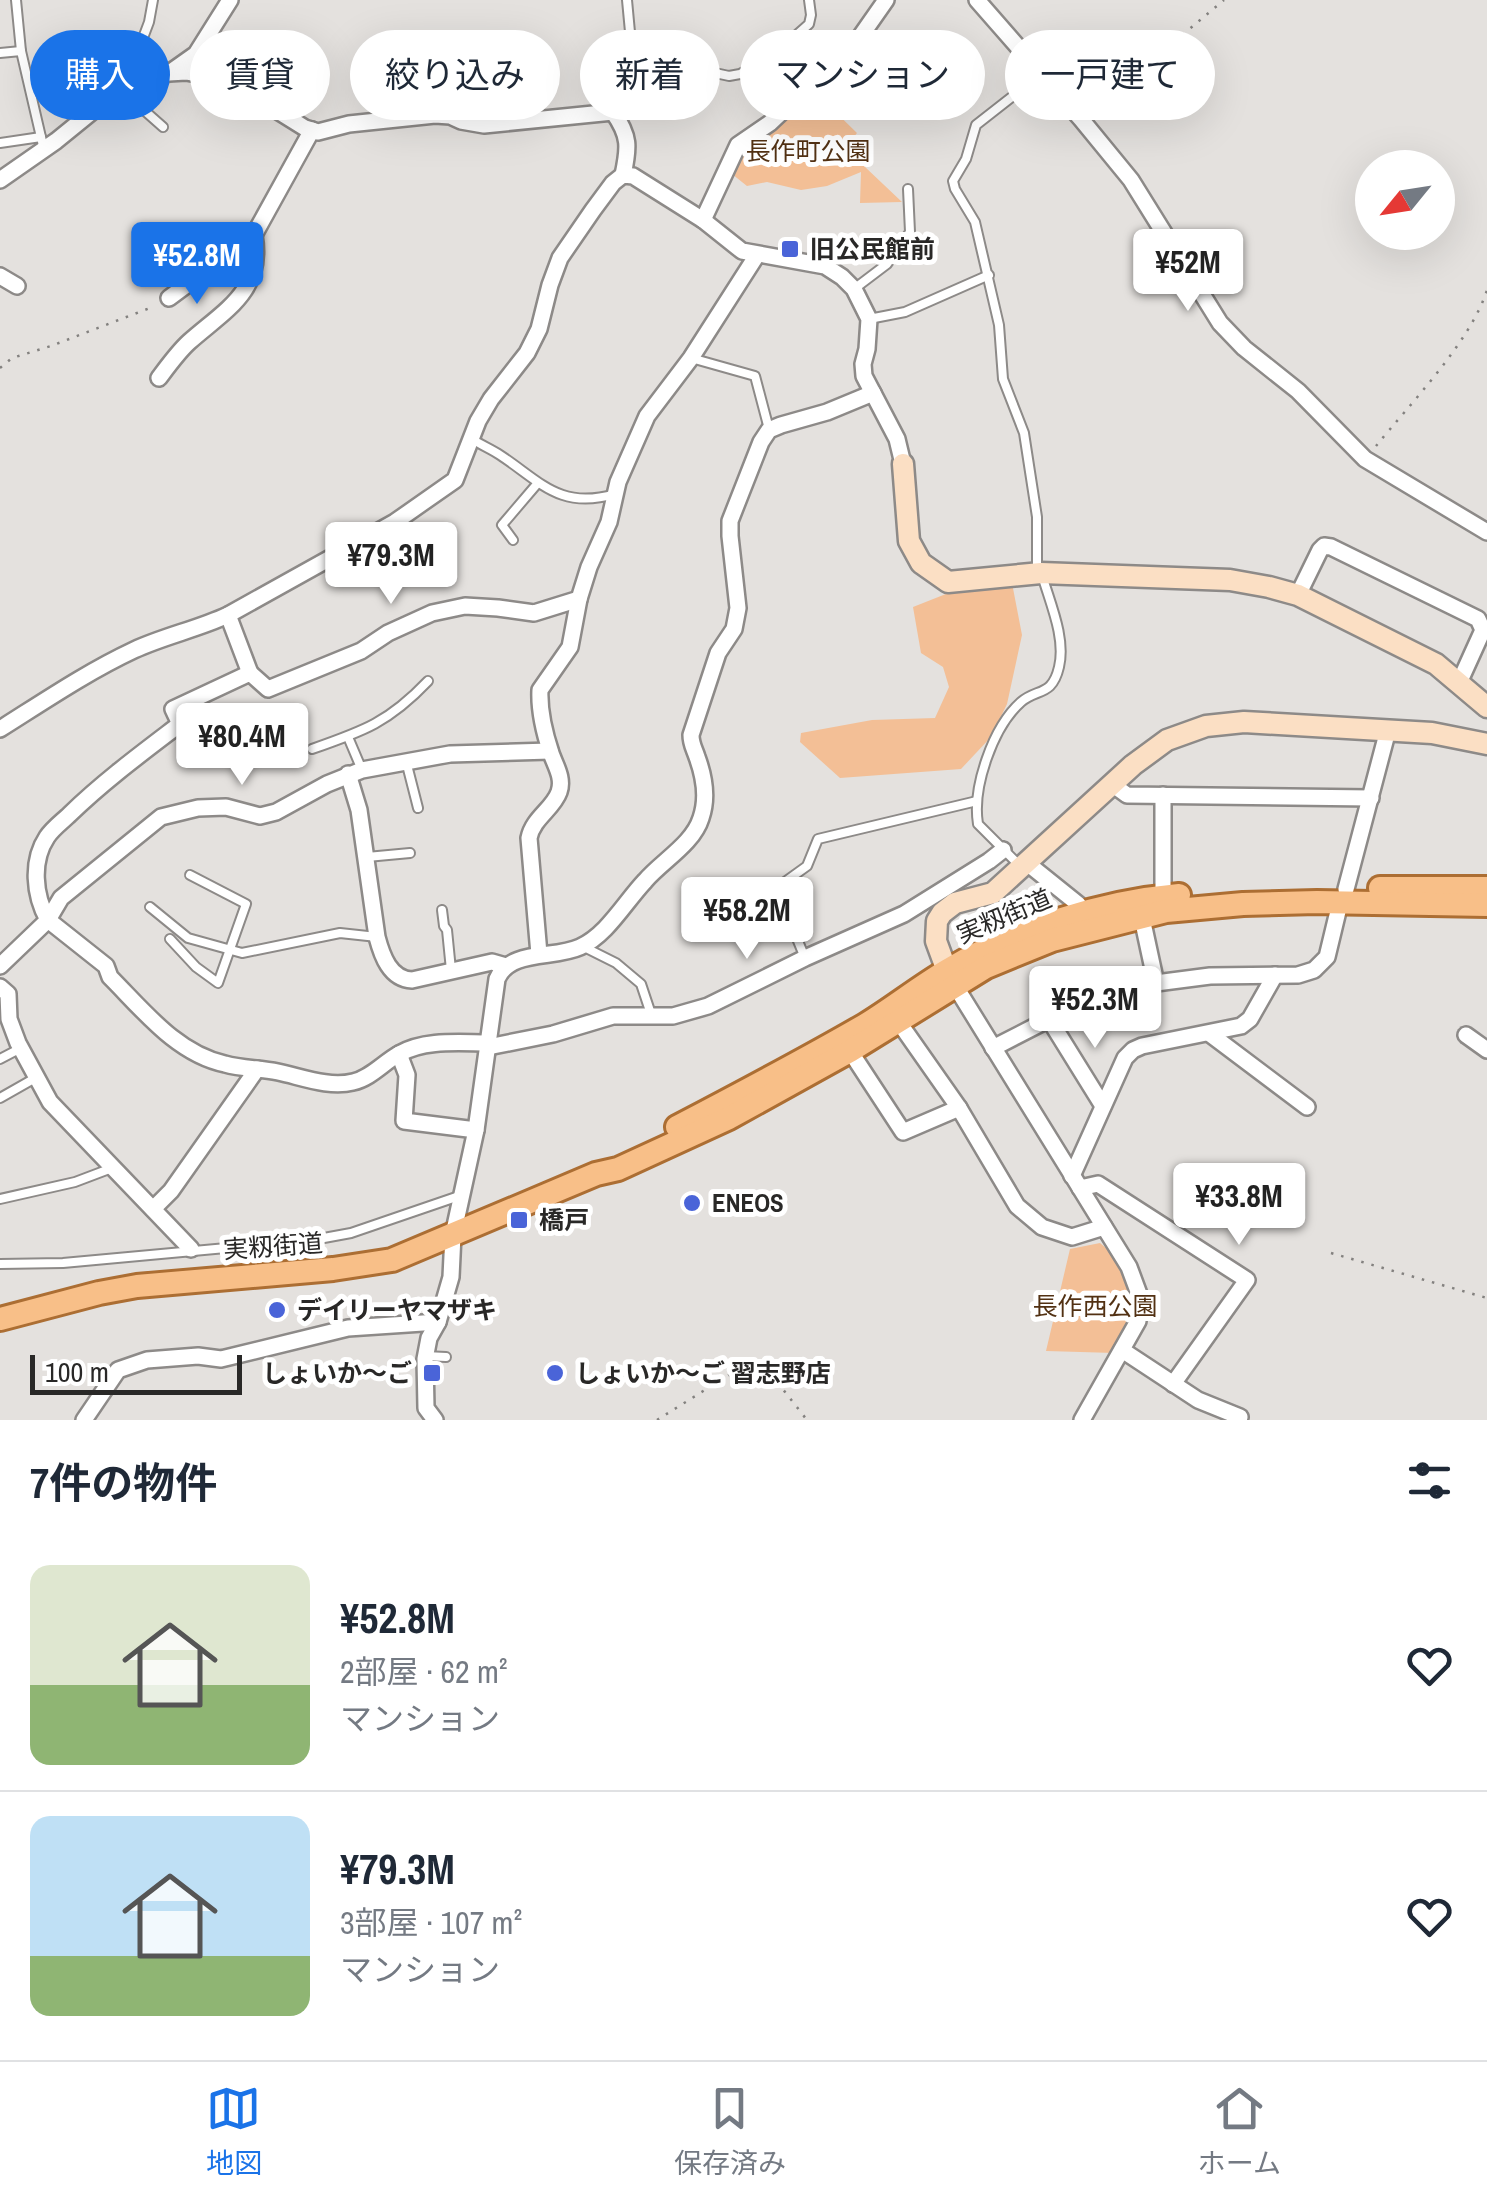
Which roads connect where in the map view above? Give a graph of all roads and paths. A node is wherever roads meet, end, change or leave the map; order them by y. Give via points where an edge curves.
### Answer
1 (16, 0) edge
2 (153, 0) edge
3 (230, 0) edge
4 (626, 0) edge
5 (809, 0) edge
6 (886, 0) edge
7 (978, 0) edge
8 (1224, 0) edge
9 (147, 30) edge
10 (630, 30) edge
11 (1188, 30) edge
12 (1005, 32) edge
13 (21, 51) junction
14 (0, 53) edge
15 (170, 72) edge
16 (170, 73) edge
17 (720, 74) edge
18 (1005, 102) edge
19 (580, 115) edge
20 (76, 120) edge
21 (156, 120) edge
22 (617, 120) edge
23 (1082, 120) edge
24 (163, 127) dead end
25 (312, 130) junction
26 (42, 143) junction
27 (0, 144) edge
28 (623, 175) junction
29 (0, 180) edge
30 (908, 189) dead end
31 (703, 220) junction
32 (254, 235) junction
33 (757, 255) junction
34 (989, 274) junction
35 (0, 276) edge
36 (17, 286) dead end
37 (854, 288) junction
38 (1487, 290) edge
39 (170, 298) joint
40 (869, 319) junction
41 (691, 358) junction
42 (0, 368) edge
43 (159, 378) dead end
44 (873, 392) junction
45 (769, 430) junction
46 (472, 440) junction
47 (1365, 459) junction
48 (904, 464) joint
49 (538, 484) junction
50 (615, 494) junction
51 (1487, 532) edge
52 (513, 540) dead end
53 (1039, 574) junction
54 (1298, 596) junction
55 (579, 599) junction
56 (228, 616) junction
57 (250, 673) junction
58 (428, 681) dead end
59 (1459, 683) junction
60 (1487, 707) edge
61 (0, 729) edge
62 (1388, 730) junction
63 (348, 737) junction
64 (1487, 744) edge
65 (312, 749) dead end
66 (550, 752) junction
67 (406, 761) junction
68 (355, 772) junction
69 (1112, 784) junction
70 (1163, 796) junction
71 (1370, 798) junction
72 (977, 801) junction
73 (418, 808) dead end
74 (1003, 850) junction
75 (410, 853) dead end
76 (367, 857) junction
77 (1024, 866) junction
78 (190, 875) dead end
79 (1487, 888) edge
80 (1343, 896) junction
81 (1163, 897) junction
82 (1487, 905) edge
83 (150, 907) dead end
84 (442, 910) dead end
85 (1086, 913) junction
86 (1142, 918) junction
87 (48, 920) junction
88 (377, 937) junction
89 (170, 939) dead end
90 (582, 946) junction
91 (231, 950) junction
92 (539, 954) junction
93 (804, 958) junction
94 (0, 966) edge
95 (506, 966) junction
96 (451, 970) junction
97 (1275, 975) junction
98 (951, 979) junction
99 (1156, 983) junction
100 (0, 987) edge
101 (652, 1017) junction
102 (1049, 1019) junction
103 (898, 1021) junction
104 (1210, 1034) junction
105 (1466, 1034) dead end
106 (489, 1045) junction
107 (21, 1048) junction
108 (992, 1048) junction
109 (1487, 1050) edge
110 (850, 1051) junction
111 (399, 1054) junction
112 (0, 1059) edge
113 (257, 1069) junction
114 (37, 1078) junction
115 (0, 1098) edge
116 (1102, 1106) junction
117 (1306, 1107) dead end
118 (959, 1108) junction
119 (476, 1130) junction
120 (112, 1168) junction
121 (596, 1174) junction
122 (1076, 1182) junction
123 (462, 1196) junction
124 (0, 1199) edge
125 (153, 1209) junction
126 (1104, 1227) junction
127 (453, 1235) junction
128 (191, 1249) junction
129 (1332, 1254) dead end
130 (0, 1264) edge
131 (1487, 1298) edge
132 (0, 1320) edge
133 (438, 1322) junction
134 (1122, 1350) junction
135 (425, 1356) junction
136 (446, 1357) dead end
137 (1173, 1384) junction
138 (1240, 1417) dead end
139 (84, 1420) edge
140 (435, 1420) edge
141 (657, 1420) edge
142 (807, 1420) edge
143 (1082, 1420) edge

1 - 13 lane
2 - 9 lane
3 - 15 street via 196,54
4 - 10 lane
5 - 17 lane via 809,24 774,55 740,74
6 - 31 street via 858,40 738,146
7 - 12 street
8 - 11 path
13 - 14 lane
13 - 26 lane
16 - 25 street via 228,80
18 - 34 lane via 976,124 953,182 976,222
19 - 25 street via 484,125 450,116 387,118
20 - 26 street
21 - 24 lane
22 - 28 street via 629,149
23 - 47 street via 1131,180 1220,323
25 - 32 street
26 - 27 lane
26 - 29 street
28 - 31 street
28 - 46 street via 560,258 528,353 491,400
30 - 37 lane via 910,232 887,264
31 - 33 street
32 - 39 street
32 - 43 street via 251,282
33 - 37 street via 825,266
33 - 41 street
34 - 40 lane via 905,312
34 - 53 lane via 1002,379 1024,433
35 - 36 street
37 - 40 street
38 - 47 path via 1446,360
39 - 42 path
40 - 44 street via 863,364
41 - 45 lane via 754,376
41 - 50 street via 646,416
44 - 45 street
44 - 48 street
45 - 90 street via 730,521 738,608 692,735 704,786 700,821
46 - 49 lane
46 - 56 street via 456,480
47 - 51 street
48 - 53 street via 909,541 932,573 948,582
49 - 50 lane via 576,498
49 - 52 lane via 502,525
50 - 55 street
53 - 54 street via 1230,580
53 - 72 lane via 1058,635 1058,671 1052,685 1025,698 1005,722 984,766
54 - 59 street via 1436,664
54 - 59 street via 1324,546 1478,619 1483,630
55 - 57 street via 534,614 466,606 432,613 268,689
55 - 66 street via 570,647 540,690
56 - 57 street
56 - 61 street via 136,649
57 - 87 street via 173,709 180,724 100,785 48,836 36,878
58 - 63 lane via 406,705
59 - 60 street
62 - 64 street
62 - 69 street via 1206,726 1157,746
62 - 71 street
63 - 65 lane
63 - 68 lane
66 - 67 street
66 - 92 street via 559,795 530,838
67 - 68 street
67 - 73 lane
68 - 76 street
68 - 87 street via 260,816 226,807 161,817 72,888
69 - 70 street via 1127,795
69 - 77 street
70 - 71 street
70 - 81 street
71 - 80 street
72 - 74 lane via 978,824
72 - 93 lane via 818,840 807,866 782,884
74 - 77 lane
74 - 93 street via 904,914
75 - 76 lane
76 - 88 street
77 - 85 street
77 - 98 street via 993,893 955,903 937,920 936,941
78 - 91 lane via 246,904
79 - 80 main road, 実籾街道
80 - 81 main road, 実籾街道 via 1242,890
80 - 82 main road, 実籾街道
80 - 86 main road, 実籾街道
80 - 97 street via 1327,957 1314,970
81 - 85 main road, 実籾街道
83 - 91 lane via 188,938
84 - 96 lane
85 - 98 main road, 実籾街道 via 978,954
86 - 98 main road, 実籾街道 via 1044,943
86 - 99 street
87 - 94 street
87 - 113 street via 106,966 187,1047 224,1064
88 - 91 lane via 340,933
88 - 96 street via 388,966 403,980
89 - 91 lane via 218,984
90 - 92 street
90 - 101 lane via 641,984
92 - 95 street
93 - 101 street via 708,1006
95 - 96 street via 492,962
95 - 106 street via 496,979
97 - 99 street
97 - 104 street via 1250,1019
98 - 103 main road, 実籾街道
98 - 108 street
98 - 121 main road, 実籾街道
99 - 102 street
100 - 107 street via 8,994 8,1019
101 - 106 street via 613,1016
102 - 108 street
102 - 116 street
103 - 110 main road, 実籾街道
103 - 118 street
104 - 116 street via 1133,1050
104 - 117 street
105 - 109 street
106 - 111 street via 440,1043
106 - 119 street
107 - 112 lane
107 - 114 street
108 - 122 street
110 - 118 street via 903,1132
110 - 121 main road, 実籾街道 via 729,1118
111 - 113 street via 346,1084
111 - 119 street via 406,1075 404,1122
113 - 125 street
114 - 115 lane
114 - 120 street via 50,1102
116 - 122 street
118 - 126 street via 1017,1206 1042,1227 1072,1238
119 - 123 street
120 - 124 lane
120 - 125 street
121 - 127 main road, 実籾街道
122 - 126 street
122 - 137 street via 1098,1184 1247,1280
123 - 127 street
123 - 128 lane via 313,1240
125 - 128 street
126 - 134 street via 1139,1294 1138,1322
127 - 132 main road, 実籾街道 via 372,1264 138,1286
127 - 133 street via 452,1277
128 - 130 lane
129 - 131 path
133 - 135 street
133 - 139 street via 348,1328 221,1359 147,1360 118,1370
134 - 137 street
134 - 143 street
135 - 136 lane
135 - 140 street via 424,1398
137 - 138 street
141 - 142 path via 757,1360

